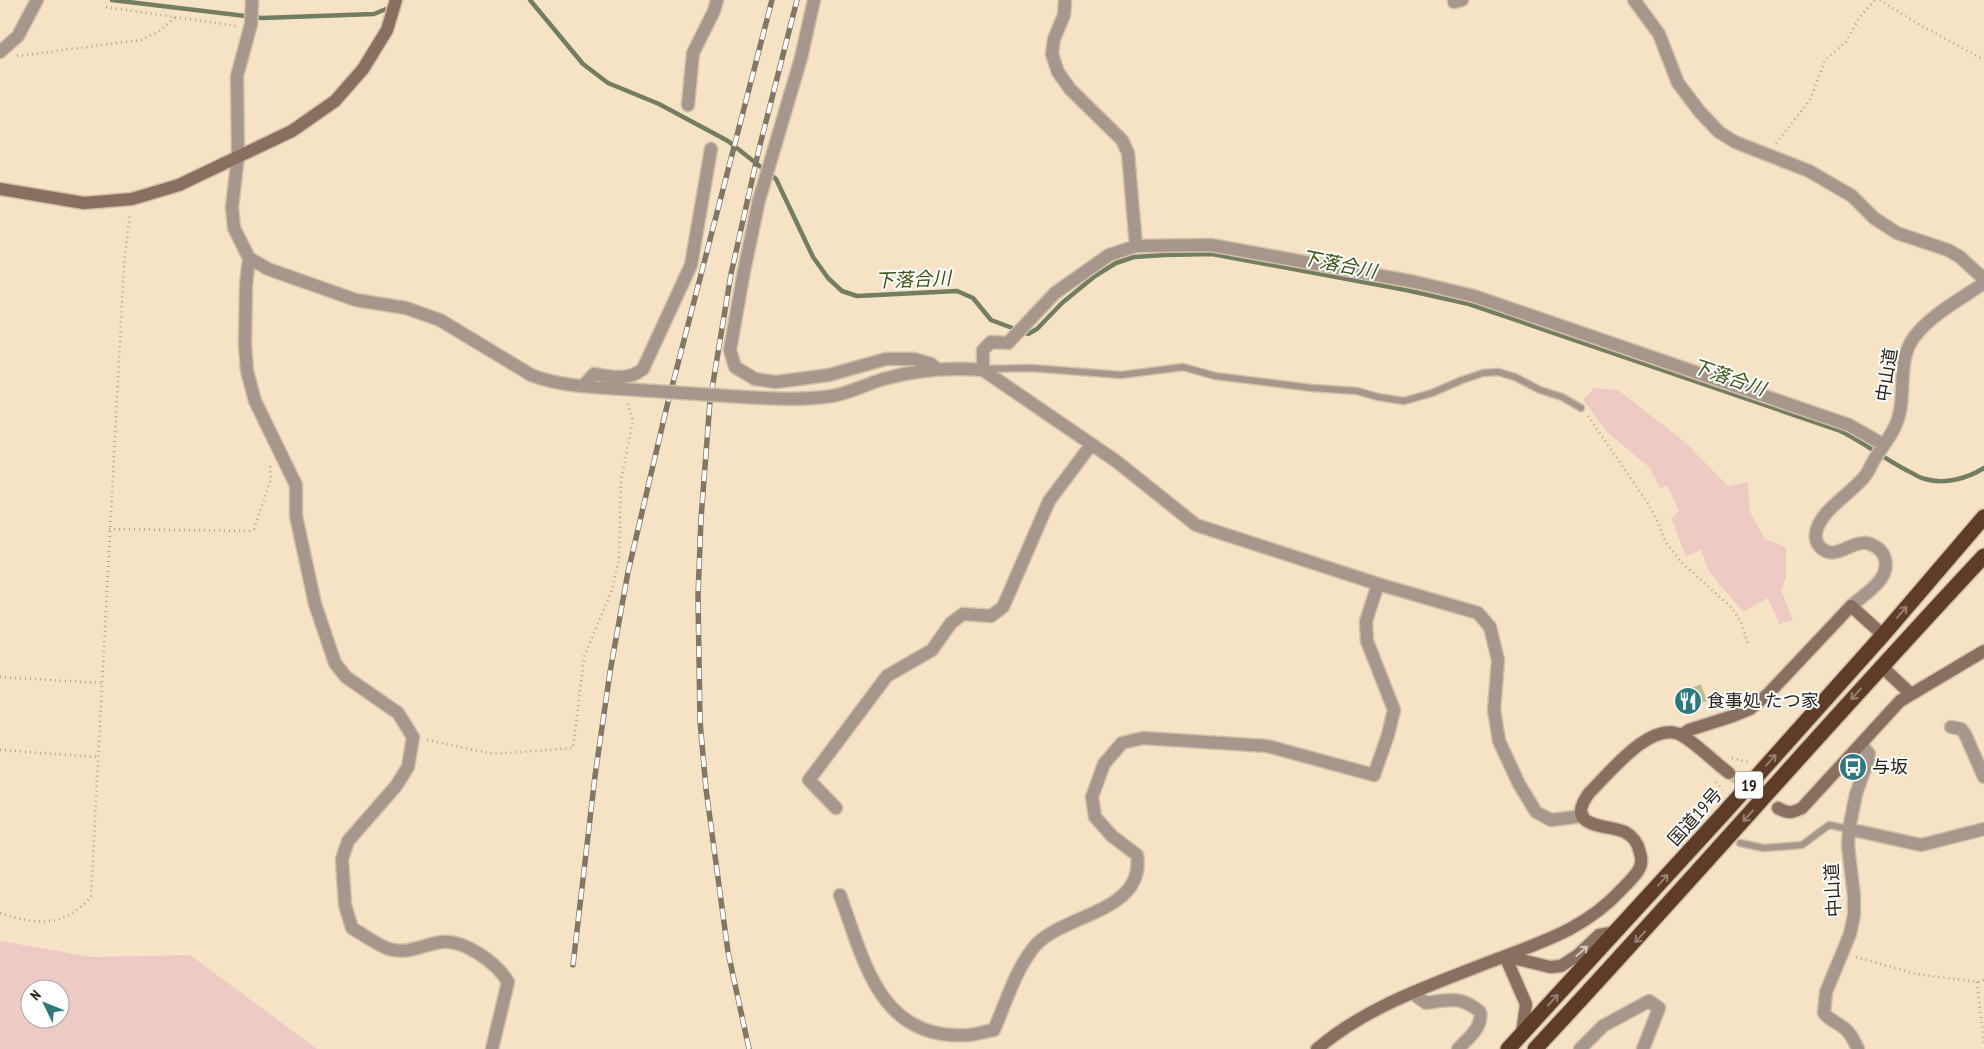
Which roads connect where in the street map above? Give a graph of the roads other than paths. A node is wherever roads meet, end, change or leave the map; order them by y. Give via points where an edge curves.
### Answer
1 (37, 0) edge
2 (396, 0) edge
3 (717, 0) edge
4 (814, 0) edge
5 (1064, 0) edge
6 (1634, 0) edge
7 (252, 4) edge
8 (5, 54) edge
9 (688, 105) dead end
10 (711, 149) dead end
11 (238, 156) junction
12 (0, 189) edge
13 (1136, 246) junction
14 (249, 258) junction
15 (1984, 279) edge
16 (1984, 283) edge
17 (937, 369) junction
18 (983, 370) junction
19 (583, 386) junction
20 (1581, 408) road end
21 (1091, 445) junction
22 (1884, 445) junction
23 (1984, 517) edge
24 (1984, 556) edge
25 (1378, 584) junction
26 (1851, 606) junction
27 (1883, 635) junction
28 (1984, 651) edge
29 (1880, 666) junction
30 (1911, 694) junction
31 (1951, 727) dead end
32 (1681, 735) junction
33 (1861, 744) junction
34 (1729, 774) tunnel mouth
35 (1984, 777) edge
36 (836, 808) dead end
37 (1778, 808) tunnel mouth
38 (1583, 816) junction
39 (1849, 829) junction
40 (1984, 829) edge
41 (1740, 843) dead end
42 (840, 895) dead end
43 (1616, 932) junction
44 (1504, 956) junction
45 (1412, 993) junction
46 (1522, 1033) junction
47 (492, 1049) edge
48 (1317, 1049) edge
49 (1458, 1049) edge
50 (1508, 1049) edge
51 (1535, 1049) edge
52 (1580, 1049) edge
53 (1643, 1049) edge
54 (1858, 1049) edge

1 - 8 street
2 - 11 street via 387,30 363,69 335,101 292,131
3 - 9 street via 693,53
4 - 17 street via 764,181 744,270 730,350 735,367 755,379 776,382 829,375 886,359 914,359
5 - 13 street via 1064,15 1052,54 1058,72 1070,89 1122,140 1128,153
6 - 15 street via 1659,34 1678,82 1719,132 1735,142 1809,171 1852,196 1874,218 1896,233 1948,250
7 - 11 street via 251,26 236,76
10 - 19 street via 690,265 643,369 626,378 594,374
11 - 12 street via 179,185 132,199 84,203
11 - 14 street via 232,207 234,228
13 - 18 street via 1109,255 1085,271 1055,294 1008,343 991,342 983,350
13 - 22 street via 1211,244 1474,296 1849,425
14 - 19 street via 268,269 356,300 406,308 440,320 531,375
14 - 47 street via 245,311 247,371 255,400 296,485 296,516 313,595 335,663 346,677 398,713 413,737 408,767 396,786 348,841 342,859 345,905 352,928 390,949 410,951 443,942 470,948 501,970 508,982
16 - 22 street, 中山道 via 1931,320 1915,336 1908,348 1897,424
17 - 18 street
17 - 19 street, bridge via 885,379 834,395 804,399
18 - 20 lane via 1031,368 1121,375 1183,367 1215,376 1357,391 1404,401 1482,373 1498,372 1562,397
18 - 21 street
21 - 25 street via 1196,525
21 - 36 street via 1049,501 1003,607 991,616 963,614 951,623 932,650 888,676 808,780
22 - 26 street, 中山道 via 1865,476 1828,513 1816,534 1816,542 1827,552 1834,553 1859,543 1867,543 1882,552 1886,569 1883,577
27 -> 23 highway, 国道19号 / 19
24 - 29 highway, 19
25 - 38 street via 1478,613 1490,627 1498,660 1494,710 1499,741 1519,784 1536,812 1551,820
25 - 42 street via 1366,621 1367,641 1394,710 1374,776 1267,746 1143,738 1122,743 1104,764 1092,797 1095,816 1112,836 1138,855 1139,868 1131,889 1107,908 1059,927 1035,946 1020,968 994,1030 968,1035 943,1034 919,1027 898,1015 880,994 865,963
26 - 27 street
26 - 32 street via 1750,709
43 -> 27 highway, 国道19号 / 19
28 - 30 street
29 - 30 street
29 -> 51 highway, 19
30 - 33 street via 1900,701
31 - 35 street via 1961,728 1965,734
32 - 34 street
32 - 38 street via 1667,732 1638,745 1589,793 1581,809
33 - 37 street via 1802,808 1793,813
33 - 39 street, 中山道 via 1869,754
38 - 44 street via 1598,827 1617,830 1634,838 1641,855 1638,871 1610,903 1580,924 1551,940
39 - 40 street via 1920,845
39 - 41 lane via 1830,825 1802,845 1764,848
39 - 54 street, 中山道 via 1854,915 1844,952 1826,992 1824,1012 1845,1028
44 -> 43 street via 1526,963 1561,966 1600,935
46 -> 43 highway, 国道19号 / 19
44 - 45 street
44 - 46 street via 1526,1004
45 - 48 street via 1351,1024
45 - 49 street via 1426,1003 1455,999 1465,1001 1480,1012 1477,1029
46 - 50 highway, 国道19号 / 19
52 - 53 street via 1603,1026 1649,1001 1659,1008

